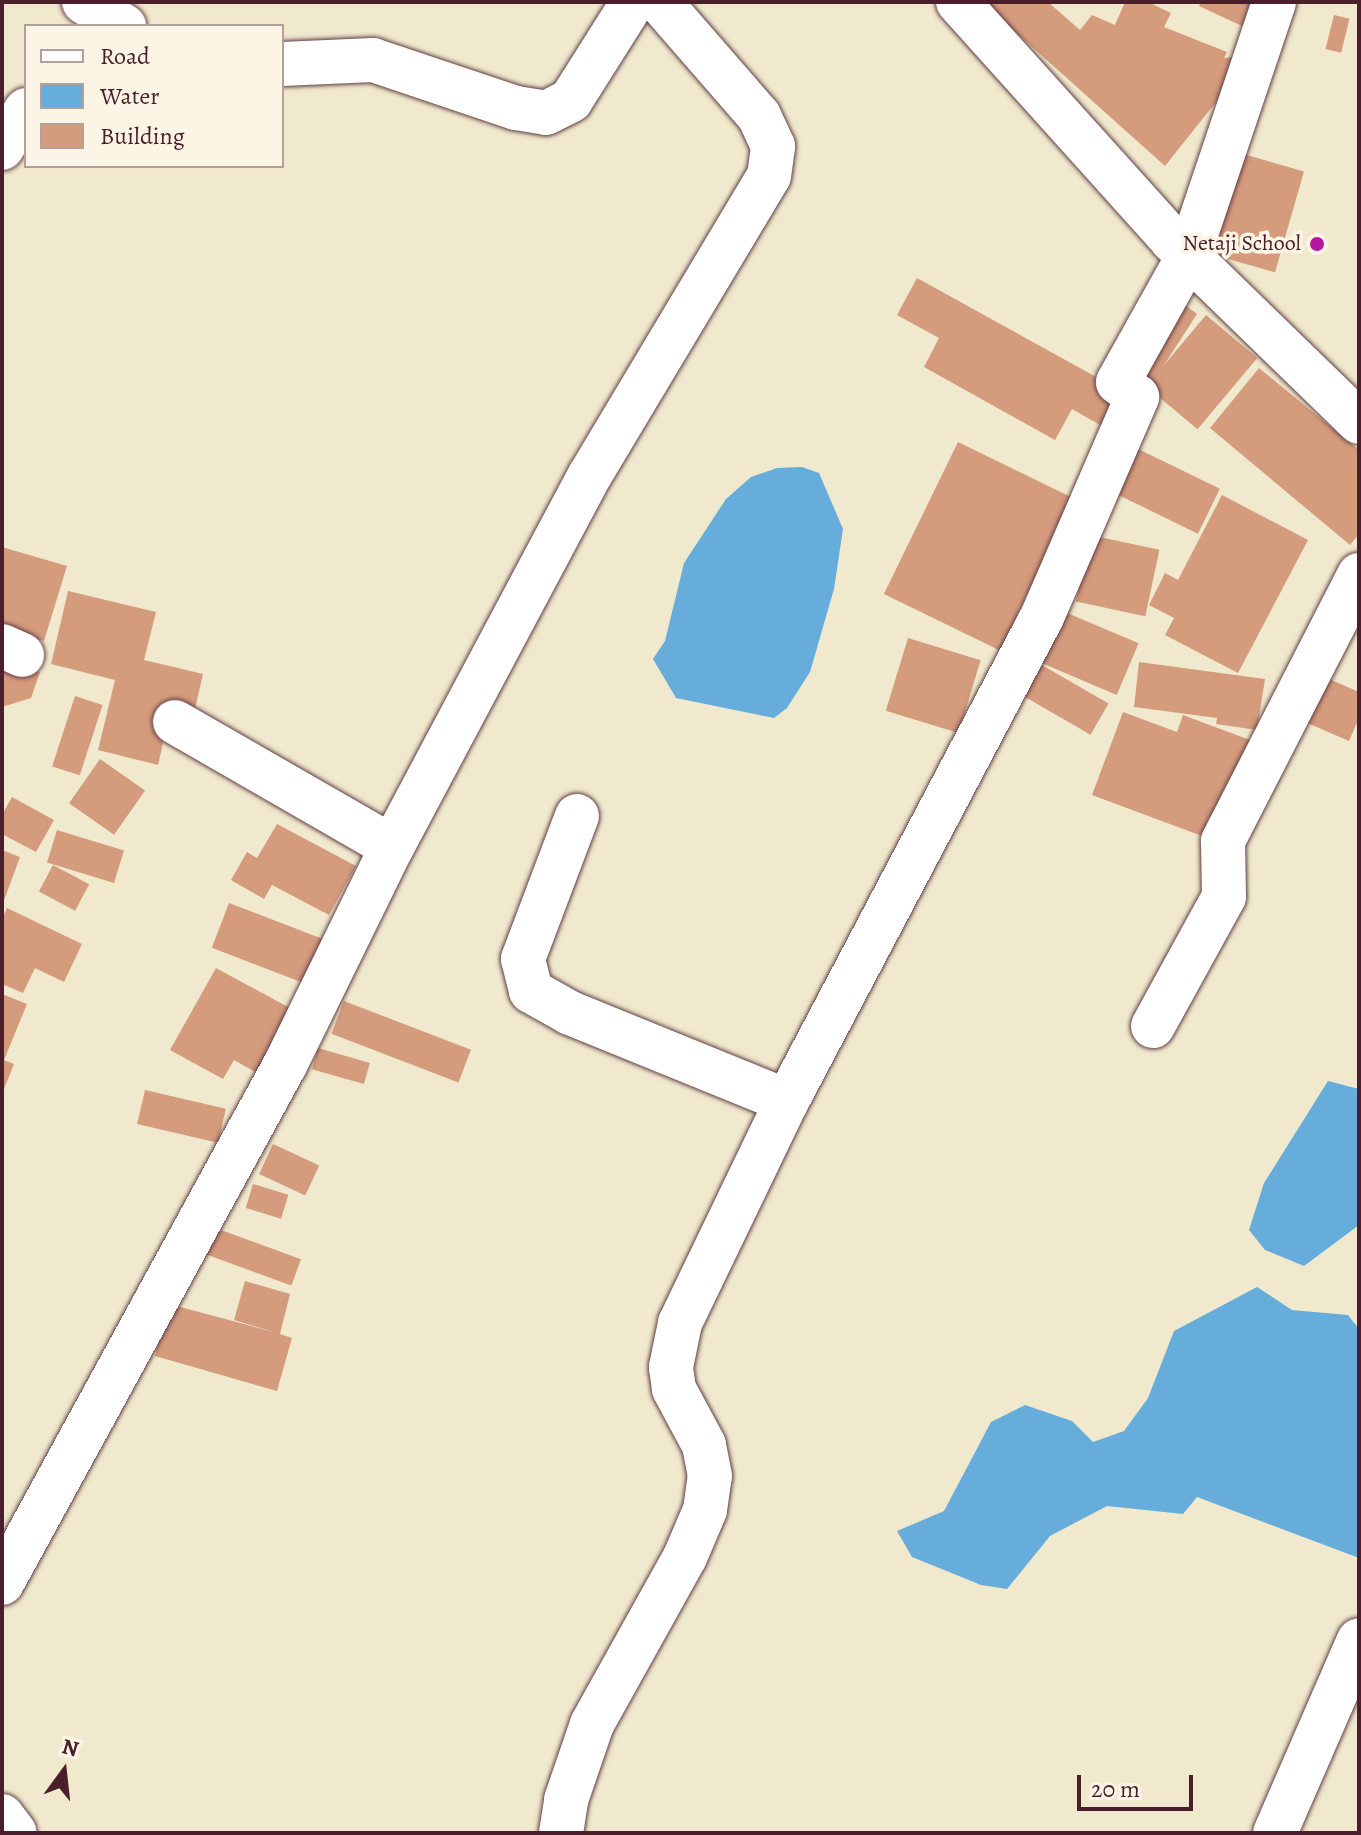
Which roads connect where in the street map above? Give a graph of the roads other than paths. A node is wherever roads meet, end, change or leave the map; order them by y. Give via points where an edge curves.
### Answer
1 (633, 2) edge
2 (660, 2) edge
3 (958, 2) edge
4 (1274, 2) edge
5 (284, 64) edge
6 (24, 113) edge
7 (2, 148) edge
8 (1189, 255) junction
9 (1359, 422) edge
10 (1359, 575) edge
11 (175, 722) dead end
12 (577, 816) dead end
13 (392, 847) junction
14 (1153, 1026) dead end
15 (787, 1101) junction
16 (2, 1583) edge
17 (1359, 1640) edge
18 (2, 1816) edge
19 (15, 1833) edge
20 (561, 1833) edge
21 (1275, 1833) edge

1 - 5 street via 571,100 546,113 516,108 373,60
2 - 13 street via 759,116 773,146 769,176 590,475
3 - 8 street
4 - 8 street
6 - 7 street
8 - 9 street
8 - 15 street via 1118,382 1137,397 1042,617
10 - 14 street via 1223,841 1224,897
11 - 13 street
12 - 15 street via 523,959 531,991 570,1013
13 - 16 street via 279,1077
15 - 20 street via 680,1323 674,1347 674,1389 704,1445 708,1466 705,1510 685,1557 592,1724 566,1800
17 - 21 street
18 - 19 street

